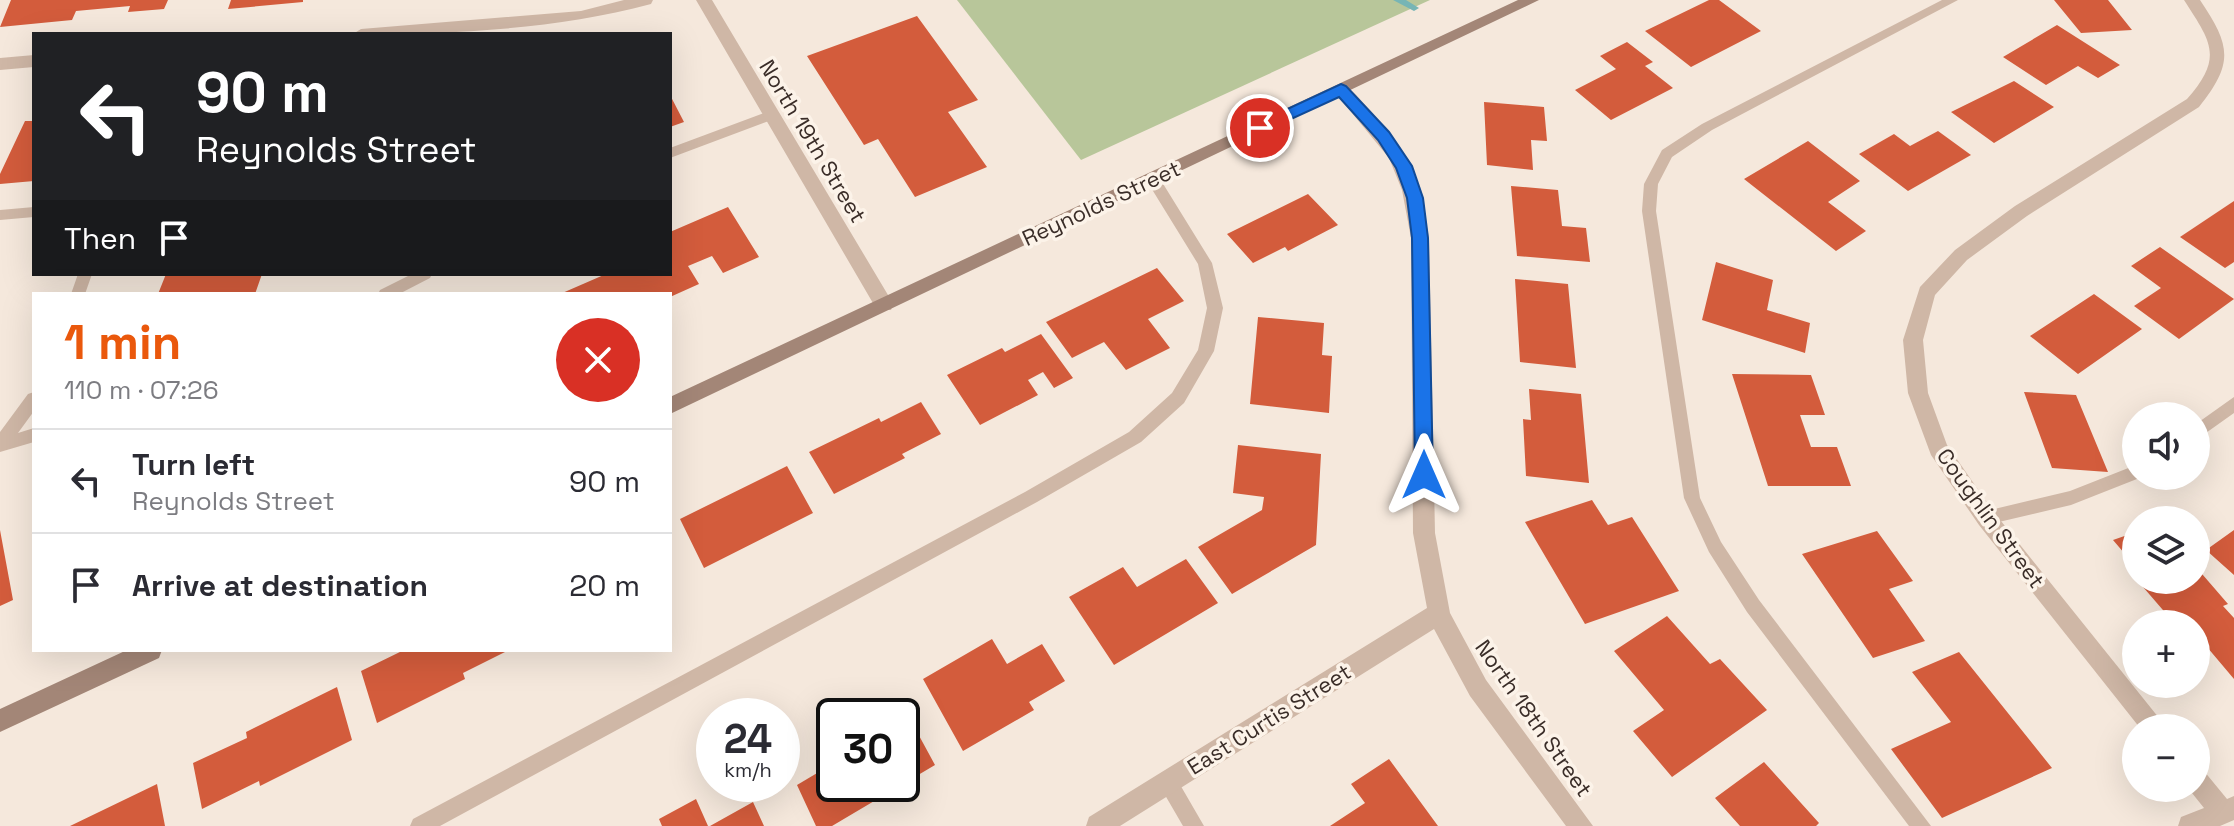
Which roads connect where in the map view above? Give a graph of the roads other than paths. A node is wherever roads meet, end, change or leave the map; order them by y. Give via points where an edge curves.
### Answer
1 (645, 0) edge
2 (704, 0) edge
3 (1531, 0) edge
4 (1952, 0) edge
5 (2192, 0) edge
6 (385, 32) edge
7 (2226, 42) edge
8 (32, 61) edge
9 (0, 64) edge
10 (1341, 90) junction
11 (772, 115) junction
12 (672, 152) edge
13 (1152, 178) junction
14 (32, 212) edge
15 (0, 215) edge
16 (418, 276) edge
17 (389, 292) edge
18 (884, 305) junction
19 (32, 402) edge
20 (2234, 404) edge
21 (672, 405) edge
22 (2210, 422) edge
23 (32, 436) edge
24 (1, 444) edge
25 (2122, 478) edge
26 (1986, 518) junction
27 (1439, 613) junction
28 (147, 652) edge
29 (2144, 714) edge
30 (0, 721) edge
31 (1168, 783) junction
32 (2210, 793) edge
33 (2228, 810) edge
34 (420, 826) edge
35 (1098, 826) edge
36 (1194, 826) edge
37 (1581, 826) edge
38 (1921, 826) edge
39 (2190, 826) edge

1 - 6 street via 581,16
2 - 11 street, North 19th Street
3 - 10 main road, Reynolds Street
4 - 38 lane via 1707,127 1667,154 1651,184 1649,211 1692,498 1715,547 1753,606
5 - 7 street, Coughlin Street
7 - 26 street, Coughlin Street via 2224,64 2214,84 2193,103 2021,211 1961,255 1927,292 1913,340 1918,393 1938,449
8 - 9 street
10 - 13 main road, Reynolds Street
10 - 27 street, North 18th Street via 1404,166 1415,198 1424,533
11 - 12 lane
11 - 18 street, North 19th Street
13 - 18 main road, Reynolds Street
13 - 34 lane via 1205,263 1215,308 1206,351 1178,398 1135,437
14 - 15 lane
16 - 17 lane
18 - 21 main road, Reynolds Street
19 - 24 lane
20 - 22 lane
23 - 24 lane
25 - 26 lane via 2071,498
26 - 29 street, Coughlin Street
27 - 31 street, East Curtis Street
27 - 37 street, North 18th Street via 1478,688
28 - 30 main road
31 - 35 street, East Curtis Street
31 - 36 lane
32 - 33 street
33 - 39 street

